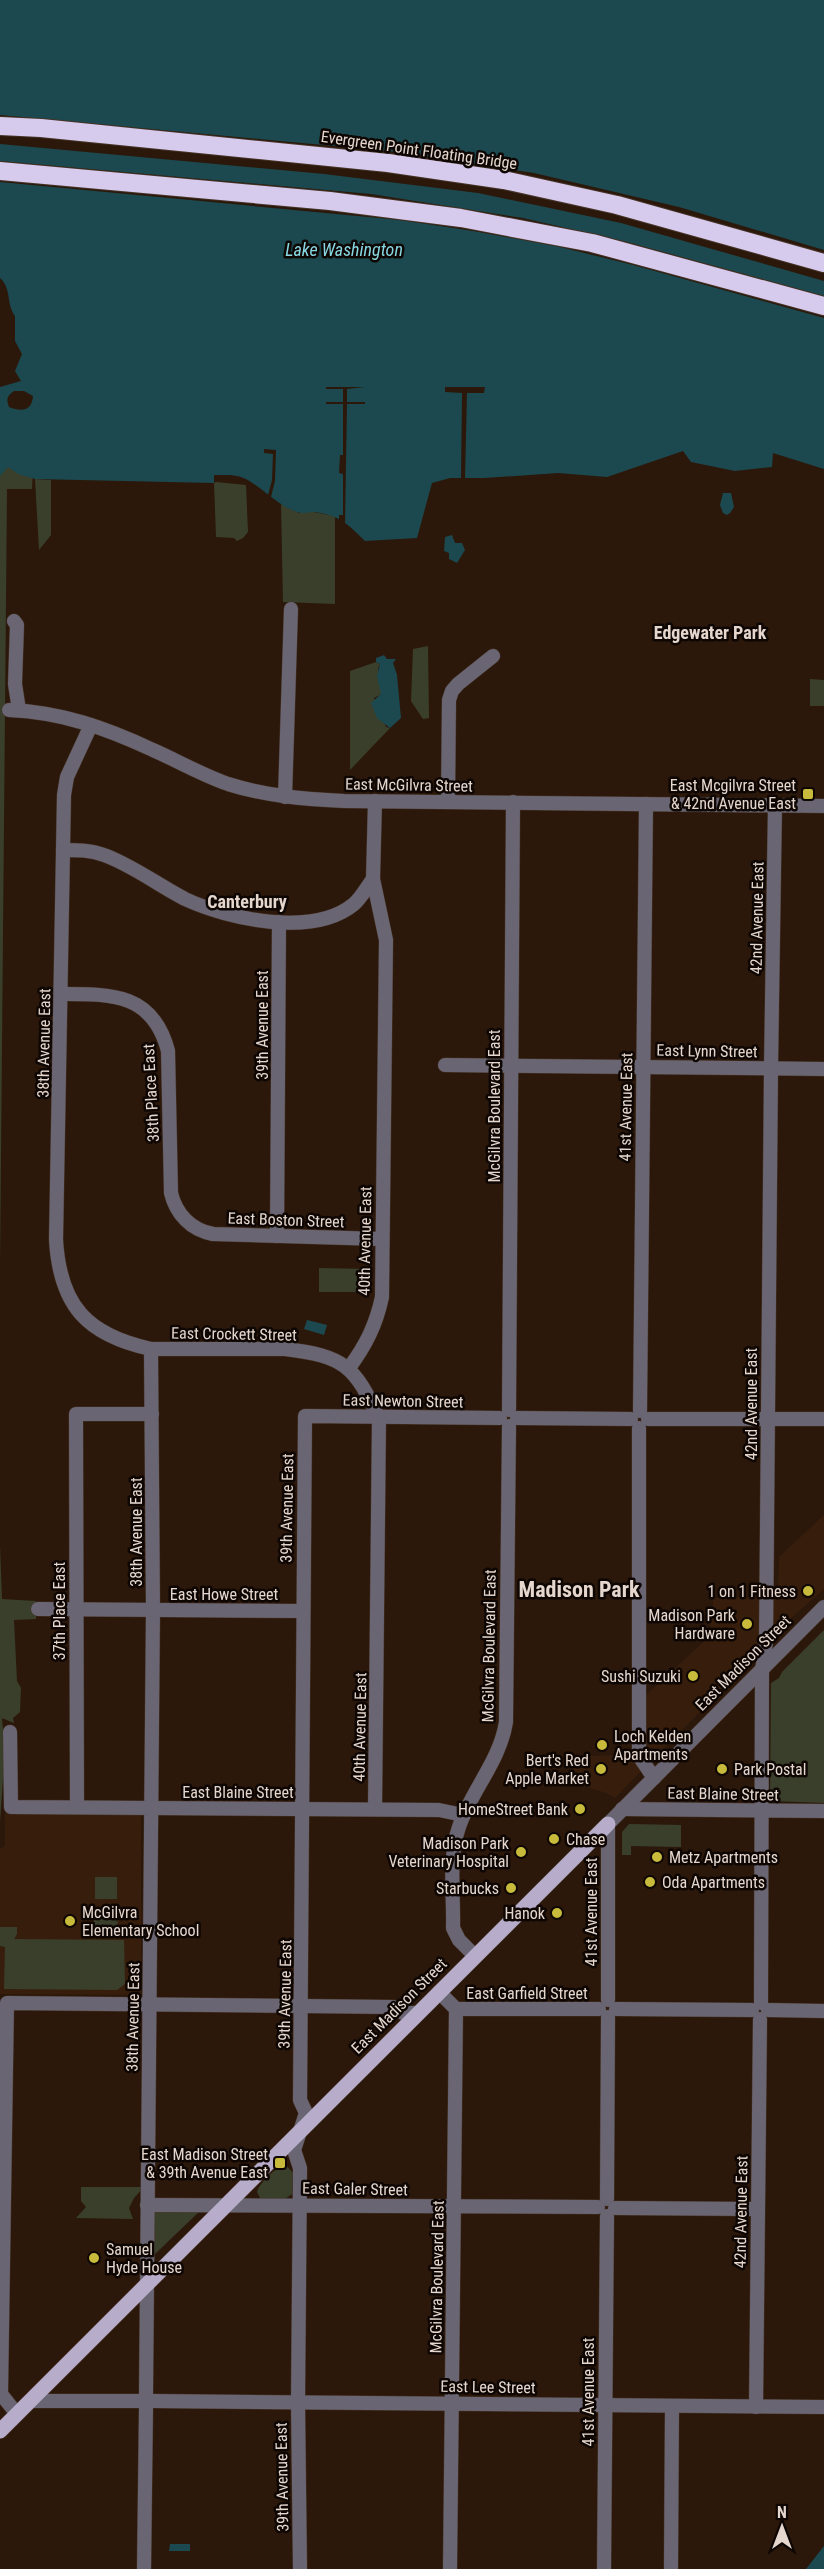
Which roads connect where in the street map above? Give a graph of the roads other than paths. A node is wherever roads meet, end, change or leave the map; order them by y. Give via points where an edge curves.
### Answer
1 (0, 126) edge
2 (0, 171) edge
3 (824, 263) edge
4 (824, 306) edge
5 (291, 609) dead end
6 (14, 621) dead end
7 (493, 656) dead end
8 (91, 725) junction
9 (285, 797) junction
10 (375, 801) junction
11 (448, 801) junction
12 (513, 802) junction
13 (646, 804) junction
14 (776, 805) junction
15 (824, 806) edge
16 (63, 850) junction
17 (373, 879) junction
18 (279, 922) junction
19 (62, 994) junction
20 (445, 1065) dead end
21 (510, 1066) junction
22 (643, 1066) junction
23 (771, 1068) junction
24 (824, 1069) edge
25 (192, 1225) joint
26 (277, 1236) junction
27 (381, 1239) junction
28 (151, 1349) junction
29 (349, 1368) junction
30 (152, 1414) junction
31 (305, 1416) joint
32 (379, 1418) junction
33 (509, 1418) junction
34 (639, 1419) junction
35 (768, 1419) junction
36 (824, 1419) edge
37 (824, 1607) edge
38 (38, 1609) dead end
39 (76, 1609) junction
40 (153, 1610) junction
41 (302, 1611) junction
42 (824, 1617) edge
43 (807, 1624) junction
44 (762, 1671) junction
45 (10, 1732) dead end
46 (654, 1778) junction
47 (77, 1807) junction
48 (151, 1808) junction
49 (304, 1809) junction
50 (375, 1809) junction
51 (622, 1809) junction
52 (761, 1810) junction
53 (824, 1811) edge
54 (463, 1815) junction
55 (608, 1824) junction
56 (474, 1955) junction
57 (440, 1992) junction
58 (149, 2005) junction
59 (301, 2006) junction
60 (456, 2009) junction
61 (608, 2009) junction
62 (760, 2011) junction
63 (824, 2011) edge
64 (418, 2013) junction
65 (300, 2132) junction
66 (228, 2204) junction
67 (147, 2205) junction
68 (301, 2205) junction
69 (454, 2207) junction
70 (607, 2207) junction
71 (758, 2209) junction
72 (146, 2285) junction
73 (31, 2401) junction
74 (146, 2401) junction
75 (298, 2402) junction
76 (452, 2404) junction
77 (605, 2405) junction
78 (672, 2406) junction
79 (756, 2407) junction
80 (824, 2407) edge
81 (17, 2414) junction
82 (0, 2431) edge
83 (144, 2569) edge
84 (300, 2569) edge
85 (450, 2569) edge
86 (604, 2569) edge
87 (671, 2569) edge

1 - 3 highway, Evergreen Point Floating Bridge via 446,170 617,205
2 - 4 highway via 330,201 461,218 592,243
5 - 9 street
6 - 8 street, East McGilvra Street via 14,710 57,714
7 - 11 street via 452,691 449,700
8 - 9 street, East McGilvra Street via 210,777
8 - 16 street, 38th Avenue East via 67,777
9 - 10 street, East McGilvra Street
10 - 11 street, East McGilvra Street
10 - 17 street, 40th Avenue East
11 - 12 street, East McGilvra Street
12 - 13 street, East McGilvra Street
12 - 21 street, McGilvra Boulevard East
13 - 14 street, East McGilvra Street
13 - 22 street, 41st Avenue East
14 - 15 street, East McGilvra Street
14 - 23 street, 42nd Avenue East
16 - 18 street via 104,855 211,909
16 - 19 street, 38th Avenue East
17 - 18 street via 354,904 335,915
17 - 27 street, 40th Avenue East via 386,940
18 - 26 street, 39th Avenue East
19 - 25 street, 38th Place East via 108,994 128,999 149,1015 164,1035 168,1051 171,1193 174,1204
19 - 28 street, 38th Avenue East via 56,1240 62,1280 72,1305 88,1322 119,1341
20 - 21 street, East Lynn Street
21 - 22 street, East Lynn Street
21 - 33 street, McGilvra Boulevard East
22 - 23 street, East Lynn Street
22 - 34 street, 41st Avenue East
23 - 24 street, East Lynn Street
23 - 35 street, 42nd Avenue East
25 - 26 street, East Boston Street via 213,1234
26 - 27 street, East Boston Street
27 - 29 street, 40th Avenue East via 379,1312 363,1350
28 - 29 street, East Crockett Street via 285,1349 319,1355
28 - 30 street, 38th Avenue East
29 - 32 street, 40th Avenue East via 364,1387
30 - 39 street, 37th Place East via 76,1414
30 - 40 street, 38th Avenue East
31 - 32 street, East Newton Street
31 - 41 street, 39th Avenue East
32 - 33 street, East Newton Street
32 - 50 street, 40th Avenue East
33 - 34 street, East Newton Street
33 - 54 street, McGilvra Boulevard East via 506,1722 504,1736
34 - 35 street, East Newton Street
34 - 46 street, 41st Avenue East via 639,1756
35 - 36 street, East Newton Street
35 - 44 street, 42nd Avenue East via 766,1647
37 - 43 street, East Madison Street
38 - 39 street, East Howe Street
39 - 40 street, East Howe Street
39 - 47 street, 37th Place East
40 - 41 street, East Howe Street
40 - 48 street, 38th Avenue East
41 - 49 street, 39th Avenue East
42 - 43 street
43 - 44 street, East Madison Street
44 - 46 street, East Madison Street
44 - 52 street, 42nd Avenue East
45 - 47 street, East Blaine Street via 12,1807
46 - 51 street, East Madison Street
47 - 48 street, East Blaine Street
48 - 49 street, East Blaine Street
48 - 58 street, 38th Avenue East
49 - 50 street, East Blaine Street
49 - 59 street, 39th Avenue East
50 - 54 street, East Blaine Street via 439,1810
51 - 52 street, East Blaine Street
51 - 55 street, East Madison Street
52 - 53 street, East Blaine Street
52 - 62 street, 42nd Avenue East
54 - 56 street, McGilvra Boulevard East via 454,1847 453,1928
55 - 56 main road, East Madison Street
55 - 61 street, 41st Avenue East
56 - 57 main road, East Madison Street
57 - 60 street
57 - 64 main road, East Madison Street
58 - 59 street
58 - 67 street, 38th Avenue East
58 - 81 street via 7,2003 1,2394
59 - 64 street via 393,2007 403,2013
59 - 65 street, 39th Avenue East via 300,2100 306,2113
60 - 61 street, East Garfield Street
60 - 69 street, McGilvra Boulevard East
61 - 62 street, East Garfield Street
61 - 70 street, 41st Avenue East
62 - 63 street, East Garfield Street
62 - 71 street, 42nd Avenue East
64 - 65 main road, East Madison Street
65 - 66 main road, East Madison Street
65 - 68 street, 39th Avenue East via 294,2150 300,2168
66 - 67 street, East Galer Street
66 - 68 street, East Galer Street
66 - 72 main road, East Madison Street
67 - 72 street, 38th Avenue East
68 - 69 street, East Galer Street
68 - 75 street, 39th Avenue East
69 - 70 street, East Galer Street
69 - 76 street, McGilvra Boulevard East
70 - 71 street, East Galer Street
70 - 77 street, 41st Avenue East
71 - 79 street, 42nd Avenue East
72 - 73 main road, East Madison Street
72 - 74 street, 38th Avenue East
73 - 74 street, East Lee Street
73 - 81 main road, East Madison Street
74 - 75 street, East Lee Street
74 - 83 street, 38th Avenue East
75 - 76 street, East Lee Street
75 - 84 street, 39th Avenue East
76 - 77 street, East Lee Street
76 - 85 street, McGilvra Boulevard East
77 - 78 street, East Lee Street
77 - 86 street, 41st Avenue East
78 - 79 street, East Lee Street
78 - 87 street
79 - 80 street, East Lee Street
81 - 82 main road, East Madison Street

